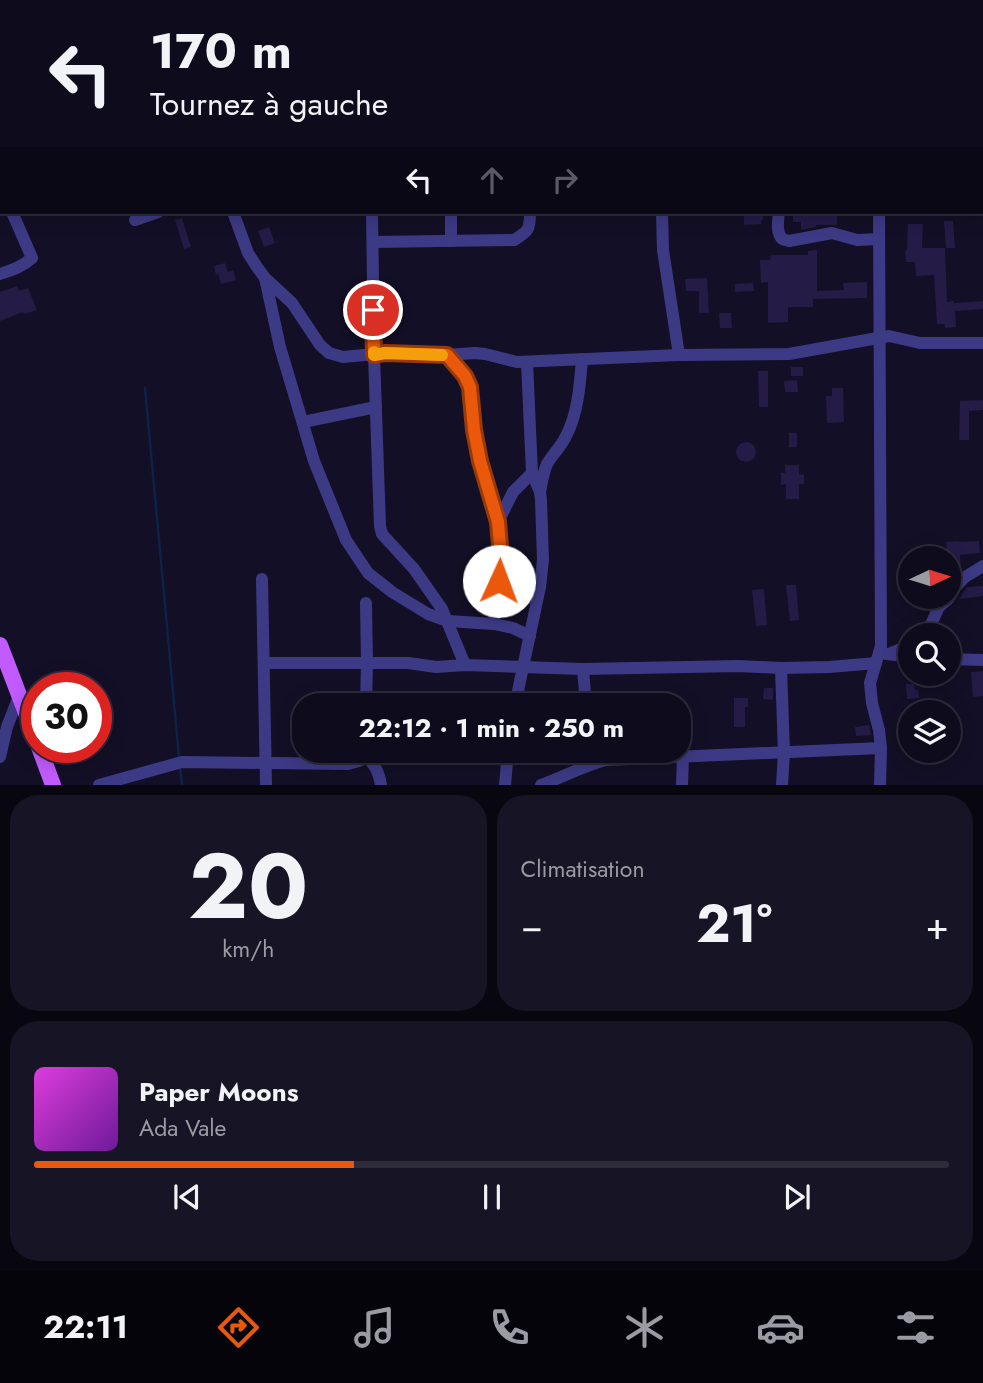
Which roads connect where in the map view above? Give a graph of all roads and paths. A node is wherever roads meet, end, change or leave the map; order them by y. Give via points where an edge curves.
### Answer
1 (13, 214) edge
2 (152, 214) edge
3 (234, 214) edge
4 (372, 214) edge
5 (451, 214) edge
6 (530, 214) edge
7 (662, 214) edge
8 (779, 214) edge
9 (879, 214) edge
10 (135, 220) dead end
11 (879, 239) junction
12 (451, 241) junction
13 (373, 242) junction
14 (0, 274) edge
15 (265, 278) junction
16 (879, 337) junction
17 (983, 343) edge
18 (374, 355) junction
19 (447, 355) junction
20 (679, 355) junction
21 (582, 359) junction
22 (527, 362) junction
23 (376, 407) junction
24 (303, 422) junction
25 (532, 473) junction
26 (540, 492) junction
27 (498, 522) junction
28 (983, 566) edge
29 (262, 579) dead end
30 (366, 603) dead end
31 (448, 621) junction
32 (932, 623) edge
33 (494, 624) junction
34 (530, 636) junction
35 (0, 646) edge
36 (898, 650) edge
37 (882, 657) junction
38 (898, 657) edge
39 (961, 659) edge
40 (983, 660) edge
41 (264, 663) junction
42 (368, 663) junction
43 (465, 665) junction
44 (523, 668) junction
45 (781, 668) junction
46 (583, 669) junction
47 (367, 693) edge
48 (518, 693) edge
49 (585, 693) edge
50 (19, 696) junction
51 (21, 701) edge
52 (881, 748) junction
53 (784, 753) junction
54 (0, 757) edge
55 (691, 757) edge
56 (266, 762) junction
57 (45, 763) edge
58 (292, 763) edge
59 (307, 763) edge
60 (352, 763) edge
61 (373, 763) edge
62 (507, 763) edge
63 (581, 763) edge
64 (683, 763) edge
65 (53, 785) edge
66 (99, 785) edge
67 (266, 785) edge
68 (381, 785) edge
69 (505, 785) edge
70 (541, 785) edge
71 (682, 785) edge
72 (782, 785) edge
73 (880, 785) edge

1 - 14 street via 32,258
2 - 10 street
3 - 15 street via 248,253
4 - 13 street
5 - 12 street
6 - 12 street via 528,230 514,240
7 - 20 street
8 - 11 street via 779,235 789,241 832,233 857,240
9 - 11 street
11 - 16 street
12 - 13 street
13 - 18 street
15 - 18 street via 292,303 330,353
15 - 24 street
16 - 17 street via 920,343
16 - 20 street via 789,354
16 - 37 street
18 - 19 street
18 - 23 street
19 - 22 street via 485,354
19 - 27 street via 470,387 480,461
20 - 21 street
21 - 22 street
21 - 26 street via 572,422 548,463
22 - 25 street
23 - 24 street
23 - 31 street via 382,534 414,569
24 - 31 street via 346,540 368,573 401,598
25 - 26 street
25 - 27 street via 513,492
26 - 34 street via 543,560
27 - 33 street via 501,568
28 - 32 street via 956,586
29 - 41 street
30 - 42 street
31 - 33 street
31 - 43 street
33 - 34 street
34 - 44 street
35 - 50 main road
36 - 37 street
37 - 38 street
37 - 45 street via 830,667
37 - 52 street via 870,683
39 - 40 street
41 - 42 street
41 - 56 street
42 - 43 street
42 - 47 street
43 - 44 street
44 - 46 street
44 - 48 street
45 - 46 street
45 - 53 street
46 - 49 street
50 - 51 main road
50 - 54 street
52 - 53 street
52 - 73 street
53 - 55 street
53 - 72 street
56 - 58 street
56 - 66 street via 182,762
56 - 67 street
57 - 65 main road
59 - 60 street
61 - 68 street
62 - 69 street
63 - 70 street
64 - 71 street

